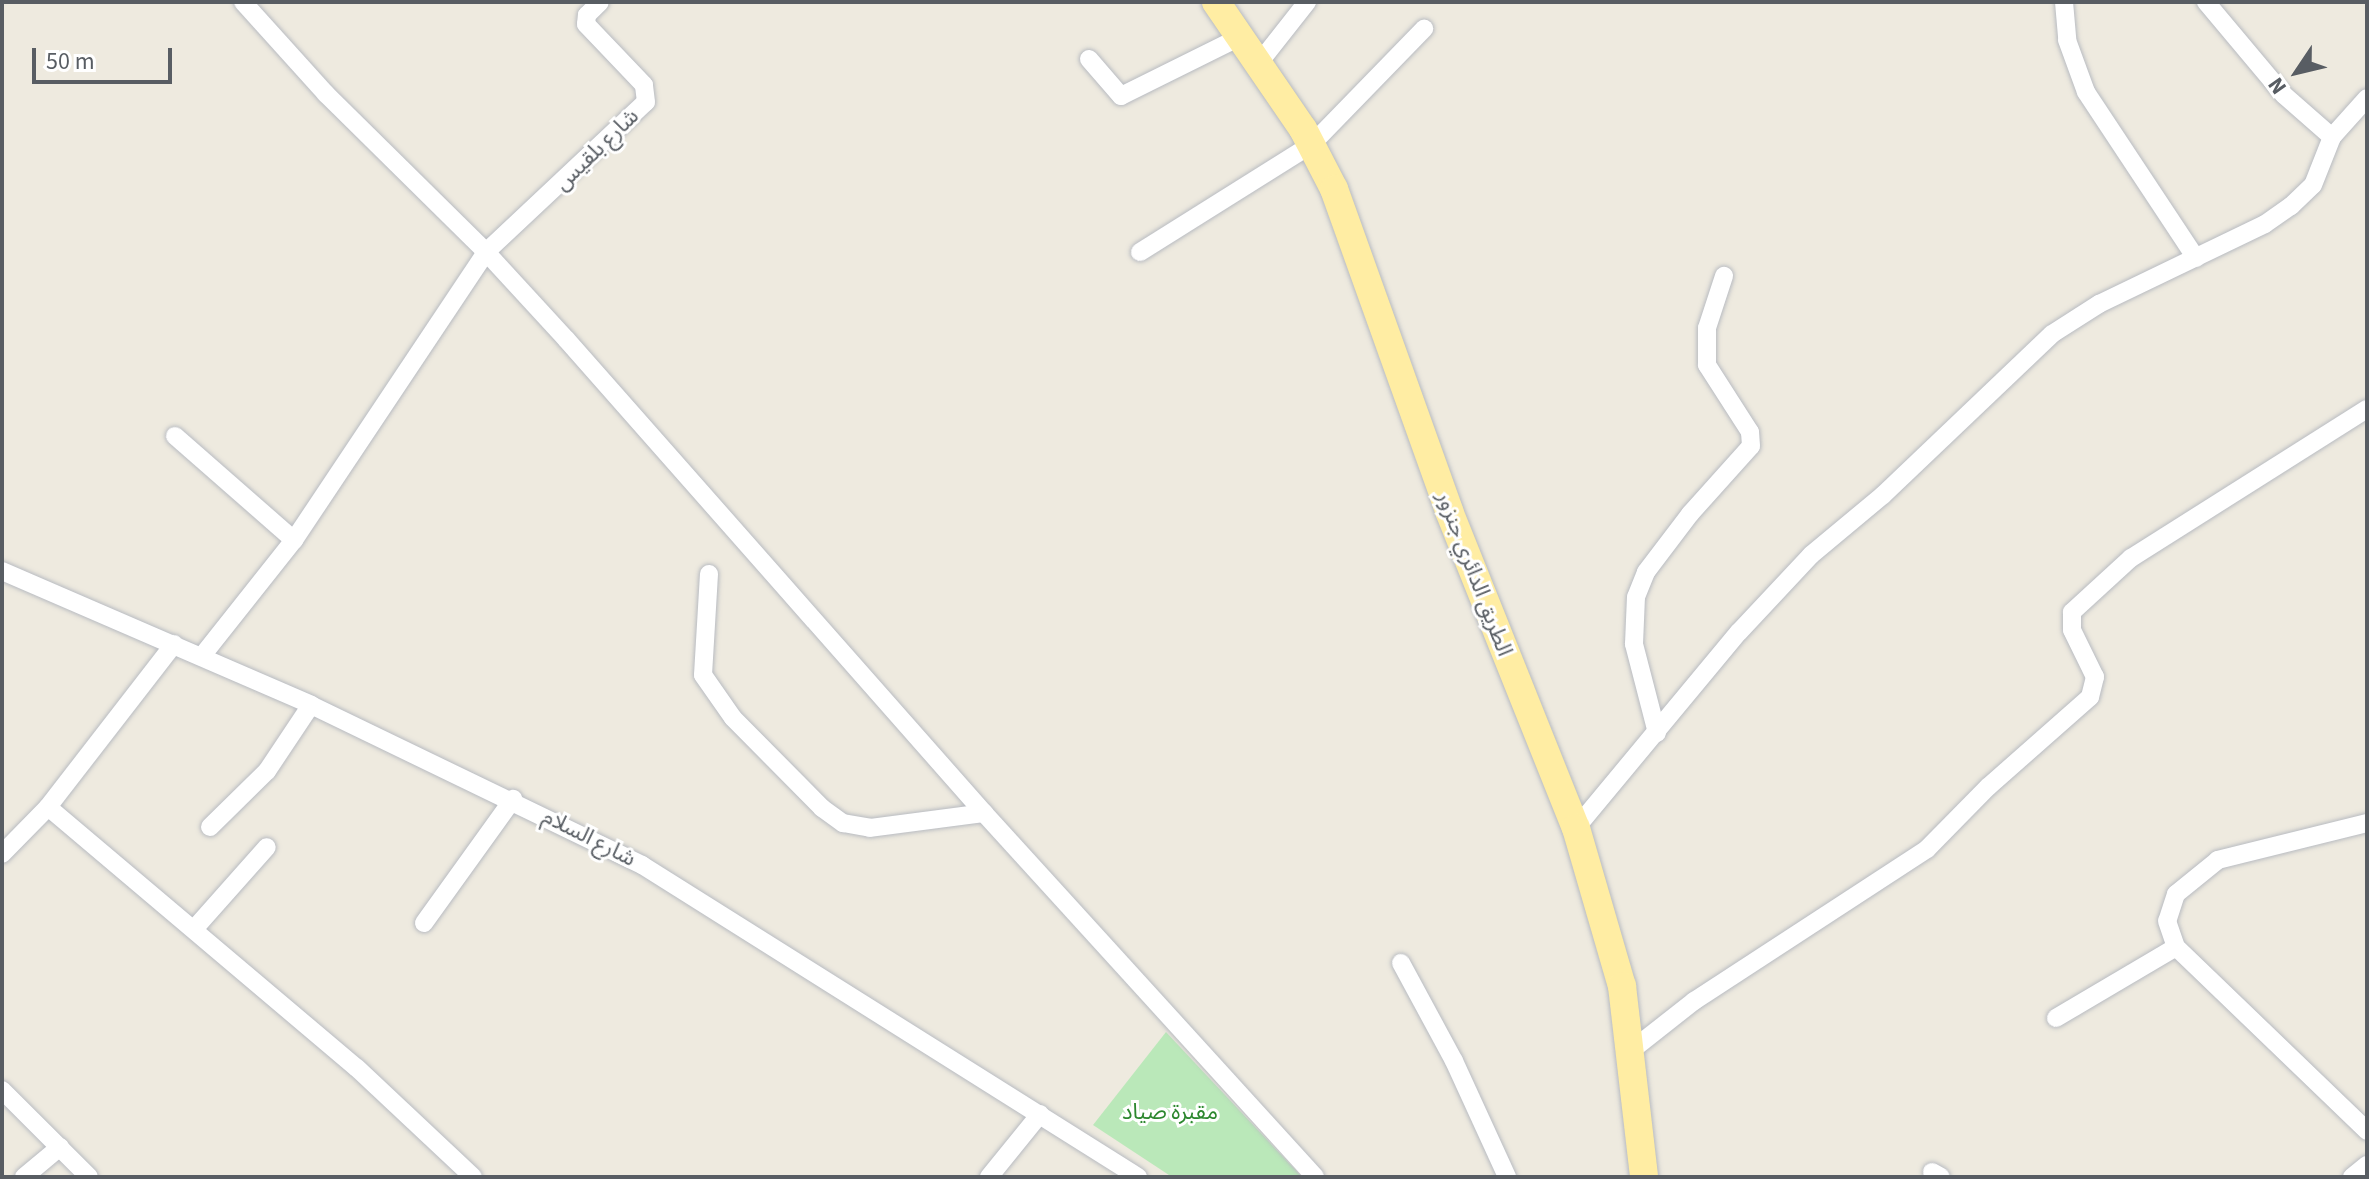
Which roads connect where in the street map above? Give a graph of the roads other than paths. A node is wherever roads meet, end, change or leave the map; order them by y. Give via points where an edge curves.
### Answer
1 (243, 2) edge
2 (600, 2) edge
3 (1216, 2) edge
4 (1307, 2) edge
5 (2064, 2) edge
6 (2206, 2) edge
7 (1424, 29) dead end
8 (1242, 36) junction
9 (1089, 59) dead end
10 (1259, 63) junction
11 (2367, 98) edge
12 (2332, 137) junction
13 (1312, 144) junction
14 (486, 252) junction
15 (1140, 252) dead end
16 (2196, 258) junction
17 (1724, 276) dead end
18 (2367, 409) edge
19 (175, 436) dead end
20 (294, 540) junction
21 (2, 571) edge
22 (709, 574) dead end
23 (174, 644) junction
24 (202, 656) junction
25 (311, 705) junction
26 (1657, 733) junction
27 (513, 799) junction
28 (48, 807) junction
29 (984, 813) junction
30 (2367, 823) edge
31 (210, 827) dead end
32 (1576, 828) junction
33 (267, 847) dead end
34 (2, 854) edge
35 (424, 923) dead end
36 (195, 928) junction
37 (2176, 947) junction
38 (1401, 963) dead end
39 (2056, 1018) dead end
40 (1633, 1049) junction
41 (2, 1090) edge
42 (1040, 1114) junction
43 (2367, 1131) edge
44 (60, 1147) junction
45 (2367, 1165) edge
46 (24, 1177) edge
47 (89, 1177) edge
48 (473, 1177) edge
49 (989, 1177) edge
50 (1138, 1177) edge
51 (1315, 1177) edge
52 (1507, 1177) edge
53 (1644, 1177) edge
54 (2352, 1177) edge

1 - 14 street via 326,94
2 - 14 street, شارع بلقيس via 586,24 644,85 646,102
3 - 8 main road, الطريق الدائري جنزور
4 - 10 street
5 - 16 street via 2067,40 2086,92
6 - 12 street via 2284,95
7 - 13 street
8 - 9 street via 1121,96
8 - 10 main road, الطريق الدائري جنزور
10 - 13 main road, الطريق الدائري جنزور
11 - 12 street
12 - 16 street via 2313,185 2291,206
13 - 15 street
13 - 32 main road, الطريق الدائري جنزور
14 - 20 street
14 - 29 street
16 - 26 street via 2099,304 2052,334 1883,495 1811,555
17 - 26 street via 1707,328 1707,365 1750,432 1751,446 1690,514 1646,572 1636,597 1634,644
18 - 40 street via 2131,558 2072,612 2072,630 2095,677 2090,697 1927,849 1694,1001
19 - 20 street
20 - 24 street
21 - 23 street, شارع السلام
22 - 29 street via 703,675 733,718 822,808 843,823 870,828
23 - 24 street, شارع السلام
23 - 28 street
24 - 25 street, شارع السلام
25 - 27 street, شارع السلام
25 - 31 street via 267,771
26 - 32 street
27 - 35 street
27 - 42 street, شارع السلام via 642,865
28 - 34 street
28 - 36 street
29 - 51 street
30 - 37 street via 2245,850 2201,869 2176,894 2167,914
32 - 40 main road, الطريق الدائري جنزور via 1600,901
33 - 36 street
36 - 48 street
37 - 39 street
37 - 43 street
38 - 52 street
40 - 53 main road, الطريق الدائري جنزور
41 - 44 street
42 - 49 street
42 - 50 street, شارع السلام
44 - 46 street
44 - 47 street
45 - 54 street

